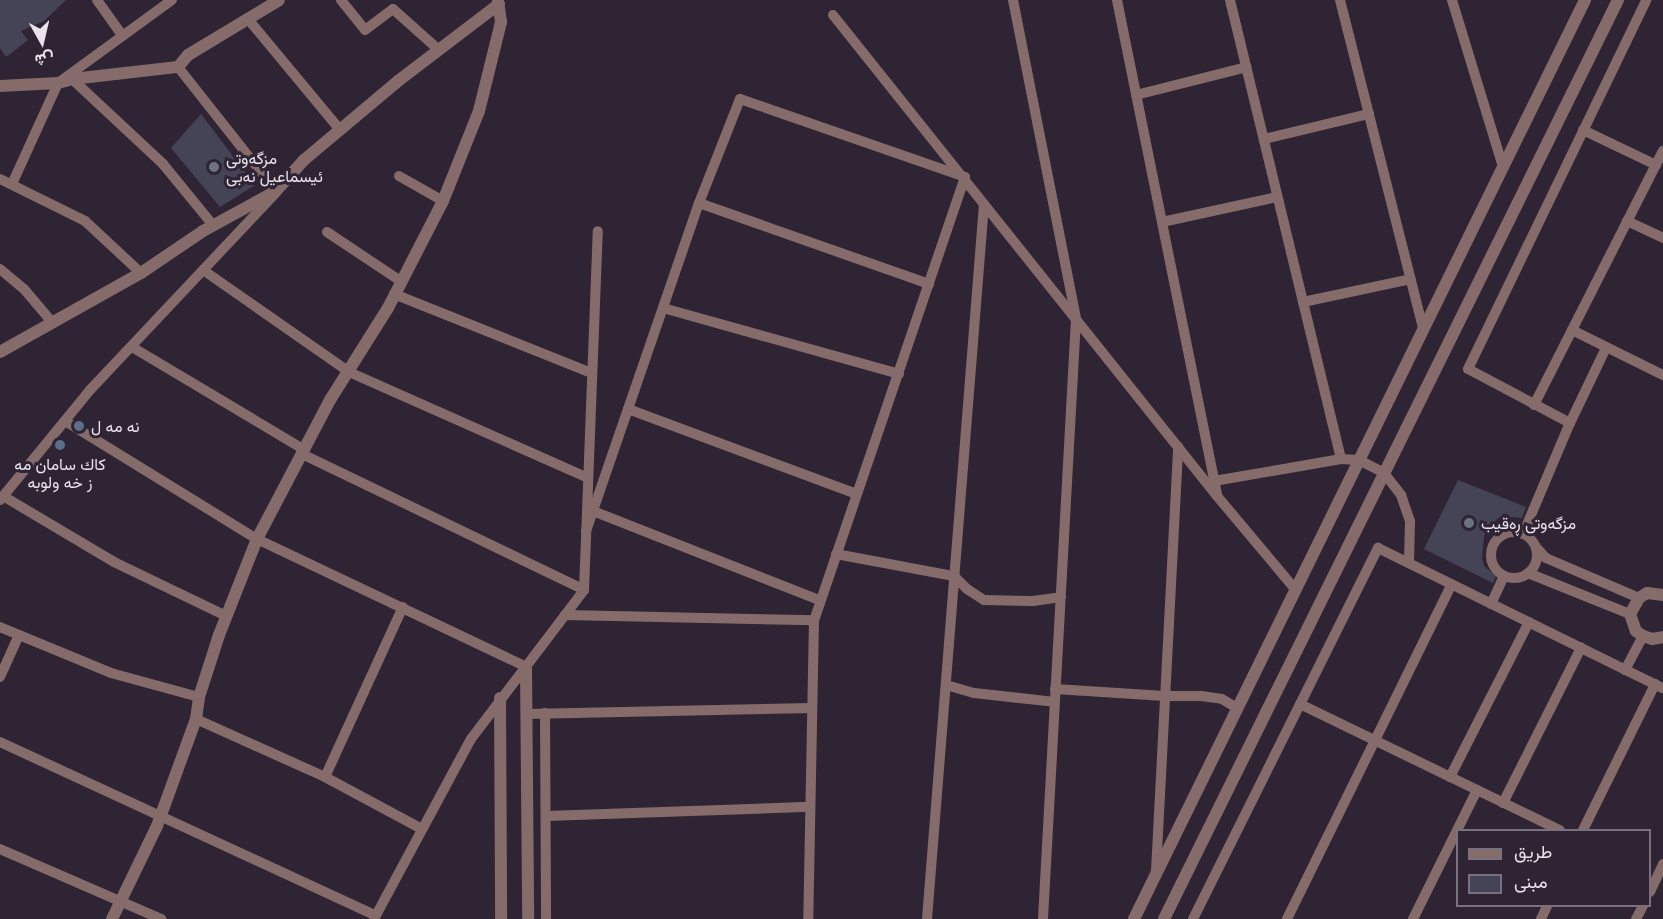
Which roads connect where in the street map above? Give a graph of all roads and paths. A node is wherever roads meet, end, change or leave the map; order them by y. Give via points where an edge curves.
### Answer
1 (97, 0) edge
2 (172, 0) edge
3 (279, 0) edge
4 (341, 0) edge
5 (1013, 0) edge
6 (1117, 0) edge
7 (1230, 0) edge
8 (1340, 0) edge
9 (1452, 0) edge
10 (1585, 0) edge
11 (1618, 0) edge
12 (1646, 0) edge
13 (499, 2) edge
14 (833, 15) dead end
15 (248, 19) junction
16 (122, 35) junction
17 (439, 50) junction
18 (178, 67) junction
19 (1247, 67) junction
20 (72, 79) junction
21 (58, 84) junction
22 (0, 86) edge
23 (1136, 95) junction
24 (1369, 114) junction
25 (340, 130) junction
26 (1583, 130) junction
27 (1264, 139) junction
28 (1663, 151) edge
29 (1656, 165) junction
30 (1503, 167) junction
31 (399, 176) dead end
32 (965, 177) junction
33 (0, 179) edge
34 (12, 184) junction
35 (280, 186) junction
36 (1277, 197) junction
37 (443, 201) junction
38 (699, 203) junction
39 (984, 204) junction
40 (1628, 221) junction
41 (1162, 222) junction
42 (213, 225) junction
43 (598, 231) dead end
44 (327, 232) dead end
45 (1663, 238) edge
46 (0, 269) edge
47 (203, 270) junction
48 (141, 273) junction
49 (1411, 279) junction
50 (402, 282) junction
51 (929, 284) junction
52 (394, 294) junction
53 (1303, 302) junction
54 (663, 308) junction
55 (1076, 319) junction
56 (51, 321) junction
57 (1424, 329) junction
58 (1572, 330) junction
59 (132, 347) junction
60 (1606, 348) junction
61 (0, 352) edge
62 (349, 372) junction
63 (592, 373) junction
64 (899, 374) junction
65 (1663, 375) edge
66 (1534, 405) junction
67 (628, 409) junction
68 (65, 421) junction
69 (1570, 423) junction
70 (1178, 447) junction
71 (303, 452) junction
72 (1341, 459) junction
73 (1359, 460) junction
74 (1384, 473) junction
75 (588, 478) junction
76 (1214, 481) junction
77 (857, 494) junction
78 (1217, 496) junction
79 (2, 498) edge
80 (590, 509) junction
81 (1523, 534) junction
82 (257, 539) junction
83 (1536, 547) junction
84 (836, 554) junction
85 (1409, 563) junction
86 (1528, 573) junction
87 (954, 576) junction
88 (1504, 576) junction
89 (1452, 584) junction
90 (584, 590) junction
91 (1296, 590) junction
92 (1663, 595) edge
93 (1060, 597) junction
94 (1639, 598) junction
95 (819, 600) junction
96 (1491, 604) junction
97 (403, 608) junction
98 (1630, 614) junction
99 (565, 615) junction
100 (226, 616) junction
101 (814, 620) junction
102 (1529, 622) junction
103 (0, 627) edge
104 (19, 635) junction
105 (1643, 636) junction
106 (1663, 637) edge
107 (1581, 648) junction
108 (526, 666) junction
109 (1625, 670) junction
110 (0, 677) edge
111 (946, 685) junction
112 (1659, 686) edge
113 (1055, 689) junction
114 (1165, 696) junction
115 (199, 697) junction
116 (500, 698) junction
117 (1055, 702) junction
118 (1300, 704) junction
119 (812, 708) junction
120 (1238, 708) junction
121 (545, 713) junction
122 (527, 714) junction
123 (196, 719) junction
124 (1374, 740) junction
125 (0, 742) edge
126 (325, 777) junction
127 (1450, 777) junction
128 (1477, 790) junction
129 (1503, 803) junction
130 (810, 807) junction
131 (160, 815) junction
132 (546, 816) junction
133 (422, 829) junction
134 (1458, 829) edge
135 (1556, 829) edge
136 (1584, 829) edge
137 (1456, 832) edge
138 (0, 849) edge
139 (1663, 864) edge
140 (1156, 874) junction
141 (1651, 890) edge
142 (120, 901) junction
143 (375, 918) edge
144 (112, 919) edge
145 (161, 919) edge
146 (501, 919) edge
147 (528, 919) edge
148 (546, 919) edge
149 (808, 919) edge
150 (927, 919) edge
151 (1043, 919) edge
152 (1134, 919) edge
153 (1164, 919) edge
154 (1193, 919) edge
155 (1287, 919) edge
156 (1413, 919) edge

1 - 16 street
2 - 16 street
3 - 15 street
4 - 17 street via 366,30 393,9
5 - 55 street
6 - 23 street
7 - 19 street
8 - 24 street
9 - 30 street
10 - 30 street
11 - 74 street
12 - 26 street
13 - 17 street
13 - 37 street via 501,22 479,111
14 - 32 street
15 - 18 street via 188,55
15 - 25 street
16 - 21 street
17 - 25 street
18 - 20 street
18 - 35 street
19 - 23 street
19 - 27 street
20 - 21 street
20 - 42 street via 163,164
21 - 22 street
21 - 34 street
23 - 41 street
24 - 27 street
24 - 49 street
25 - 35 street
26 - 29 street
26 - 66 street via 1468,369
27 - 36 street
28 - 29 street
29 - 40 street
30 - 57 street
31 - 37 street
32 - 38 street via 740,99
32 - 39 street
32 - 51 street
33 - 34 street
34 - 48 street via 85,221
35 - 42 street
35 - 47 street
36 - 41 street
36 - 53 street
37 - 50 street
38 - 51 street
38 - 54 street
39 - 55 street
39 - 87 street
40 - 45 street
40 - 58 street
41 - 76 street
42 - 48 street
43 - 63 street
44 - 50 street
46 - 56 street via 24,289
47 - 59 street
47 - 62 street
48 - 56 street
49 - 53 street
49 - 57 street
50 - 52 street
51 - 64 street
52 - 62 street
52 - 63 street
53 - 72 street
54 - 64 street
54 - 67 street
55 - 70 street
55 - 93 street
56 - 61 street
57 - 73 street
58 - 60 street
58 - 66 street
59 - 68 street
59 - 71 street
60 - 65 street
60 - 69 street
62 - 71 street
62 - 75 street
63 - 75 street
64 - 77 street
66 - 69 street
67 - 77 street
67 - 80 street
68 - 79 street
68 - 82 street
69 - 81 street
70 - 78 street
70 - 114 street
71 - 82 street
71 - 90 street
72 - 73 street
72 - 76 street
73 - 74 street
73 - 91 street
74 - 85 street via 1401,495 1410,521
74 - 153 street
75 - 80 street
76 - 78 street
77 - 84 street
78 - 91 street
79 - 100 street via 114,562
80 - 90 street
80 - 95 street
81 - 83 street
81 - 88 street via 1505,533 1492,545 1491,563
82 - 97 street
82 - 100 street
83 - 86 street via 1535,564
83 - 94 street via 1546,558
84 - 87 street
84 - 95 street
85 - 89 street
85 - 118 street via 1378,548
86 - 88 street
86 - 98 street
87 - 93 street via 984,600
87 - 111 street
88 - 96 street
89 - 96 street
89 - 124 street
90 - 99 street
91 - 120 street
92 - 94 street via 1647,593
93 - 113 street
94 - 98 street
95 - 101 street
96 - 102 street
97 - 108 street
97 - 126 street
98 - 105 street via 1631,623
99 - 101 street
99 - 108 street
100 - 115 street
101 - 119 street
102 - 107 street
102 - 127 street
103 - 104 street
104 - 110 street
104 - 115 street via 111,673
105 - 106 street
105 - 109 street
107 - 109 street
107 - 129 street
108 - 116 street
108 - 122 street
109 - 112 street
111 - 117 street via 974,693
111 - 150 street
112 - 136 street
113 - 114 street
113 - 117 street
114 - 120 street via 1221,699
114 - 140 street
115 - 123 street
116 - 133 street via 471,739
116 - 146 street
117 - 151 street
118 - 124 street
118 - 154 street
119 - 121 street
119 - 130 street
120 - 140 street
121 - 122 street
121 - 132 street
122 - 147 street
123 - 126 street
123 - 131 street
124 - 127 street
124 - 155 street
125 - 131 street
126 - 133 street
127 - 128 street
128 - 129 street
128 - 134 street
129 - 135 street
130 - 132 street
130 - 149 street
131 - 142 street
131 - 143 street
132 - 148 street
133 - 143 street
137 - 156 street
138 - 142 street
139 - 141 street
140 - 152 street
142 - 144 street
142 - 145 street

